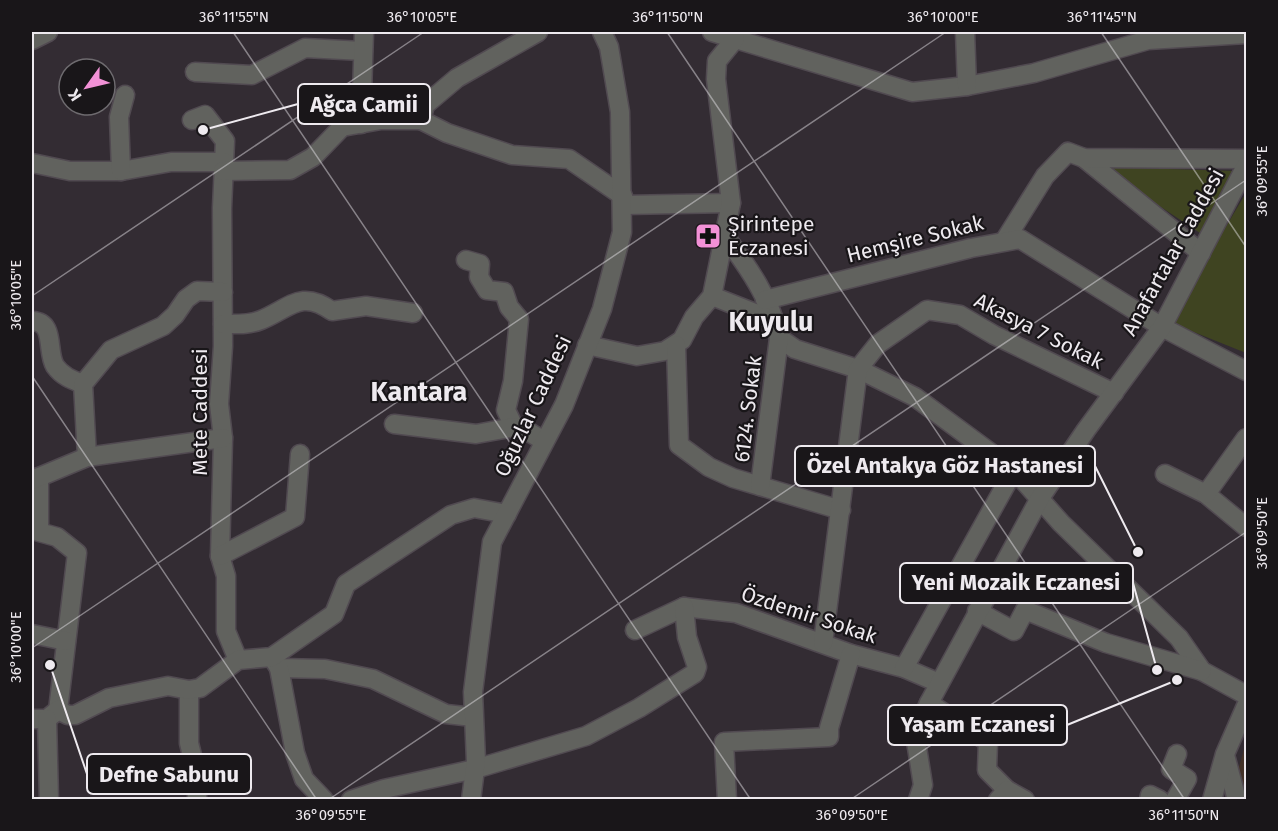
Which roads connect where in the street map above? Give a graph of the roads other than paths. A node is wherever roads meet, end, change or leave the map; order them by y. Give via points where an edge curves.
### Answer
1 (48, 32) edge
2 (364, 32) edge
3 (538, 32) edge
4 (602, 32) edge
5 (711, 32) edge
6 (965, 32) edge
7 (1246, 34) edge
8 (735, 39) junction
9 (32, 40) edge
10 (768, 40) edge
11 (363, 51) junction
12 (195, 72) dead end
13 (967, 86) junction
14 (125, 95) dead end
15 (192, 120) dead end
16 (421, 120) junction
17 (361, 123) junction
18 (1084, 158) junction
19 (1246, 159) edge
20 (32, 164) edge
21 (224, 166) junction
22 (1246, 166) edge
23 (121, 171) junction
24 (623, 201) junction
25 (731, 203) junction
26 (725, 236) junction
27 (1005, 240) junction
28 (1201, 253) junction
29 (466, 260) dead end
30 (223, 292) junction
31 (712, 296) junction
32 (765, 300) junction
33 (413, 313) dead end
34 (32, 321) edge
35 (223, 324) junction
36 (1162, 327) junction
37 (777, 330) junction
38 (587, 345) junction
39 (676, 345) junction
40 (858, 369) junction
41 (1246, 371) edge
42 (83, 384) junction
43 (1114, 393) junction
44 (394, 424) dead end
45 (514, 427) junction
46 (223, 438) junction
47 (1246, 438) edge
48 (544, 441) junction
49 (300, 454) dead end
50 (87, 457) junction
51 (1014, 470) junction
52 (1165, 474) dead end
53 (35, 478) edge
54 (760, 486) junction
55 (1206, 494) junction
56 (1040, 498) junction
57 (841, 510) junction
58 (507, 514) junction
59 (1246, 527) edge
60 (220, 555) junction
61 (684, 607) junction
62 (977, 611) junction
63 (635, 630) dead end
64 (32, 634) edge
65 (66, 640) junction
66 (823, 643) junction
67 (851, 654) junction
68 (238, 660) junction
69 (276, 663) junction
70 (904, 668) junction
71 (1202, 670) junction
72 (939, 683) junction
73 (189, 690) junction
74 (1246, 694) edge
75 (929, 703) junction
76 (1246, 706) edge
77 (45, 716) edge
78 (473, 717) junction
79 (1177, 754) dead end
80 (1224, 754) junction
81 (475, 770) junction
82 (1003, 795) edge
83 (49, 800) edge
84 (197, 800) edge
85 (324, 800) edge
86 (351, 800) edge
87 (471, 800) edge
88 (727, 800) edge
89 (918, 800) edge
90 (1025, 800) edge
91 (1149, 800) edge
92 (1160, 800) edge
93 (1175, 800) edge
94 (1212, 800) edge
95 (1237, 800) edge

1 - 9 street
2 - 11 street
3 - 16 street via 457,78 424,105
4 - 24 street, Oğuzlar Caddesi via 609,47 620,112
5 - 8 street
6 - 13 street
7 - 13 street via 1148,40 1034,74
8 - 10 street
8 - 25 street via 717,61 716,79
10 - 13 street via 912,92
11 - 12 street via 305,48 252,75
11 - 17 street
14 - 23 street via 119,117
15 - 21 street, Mete Caddesi via 204,115 225,141
16 - 17 street
16 - 24 street via 512,155 570,159
17 - 21 street via 342,127 313,157 290,170
18 - 19 street, Hemşire Sokak
18 - 27 street, Hemşire Sokak via 1068,152 1046,176
18 - 28 street
20 - 23 street via 70,171
21 - 23 street via 171,162
21 - 30 street, Mete Caddesi
22 - 28 street, Anafartalar Caddesi
24 - 25 street
24 - 38 street, Oğuzlar Caddesi via 622,232 602,309
25 - 26 street
26 - 31 street
26 - 32 street via 753,274
27 - 32 street, Hemşire Sokak
27 - 36 street via 1020,239
28 - 36 street, Anafartalar Caddesi
29 - 45 street via 480,264 479,278 487,290 504,292 508,307 519,319 506,411
30 - 35 street, Mete Caddesi
30 - 42 street via 197,291 163,326 111,350
31 - 37 street
31 - 39 street
32 - 37 street
33 - 35 street via 366,306 332,311 319,302 301,300 249,324
34 - 42 street via 47,328 54,366 68,379
35 - 46 street, Mete Caddesi via 219,404
36 - 41 street
36 - 43 street, Anafartalar Caddesi
37 - 40 street via 795,349
37 - 54 street, 6124. Sokak
38 - 39 street via 637,356
38 - 48 street, Oğuzlar Caddesi via 564,405
39 - 54 street via 679,445 709,467
40 - 43 street, Akasya 7 Sokak via 878,344 927,310 960,315
40 - 51 street via 915,397
40 - 57 street
42 - 50 street
43 - 56 street, Anafartalar Caddesi
44 - 45 street via 476,434
45 - 48 street
46 - 50 street
46 - 60 street, Mete Caddesi
47 - 55 street
48 - 58 street, Oğuzlar Caddesi
49 - 60 street via 295,517
50 - 53 street
51 - 56 street
51 - 70 street
52 - 55 street
53 - 65 street via 39,532 57,537 77,553
54 - 57 street
55 - 59 street
56 - 62 street, Anafartalar Caddesi
56 - 71 street via 1179,638
57 - 66 street
58 - 69 street via 474,508 451,515 346,584 334,614
58 - 78 street, Oğuzlar Caddesi via 492,542
60 - 68 street, Mete Caddesi via 226,576 226,631
61 - 63 street
61 - 66 street, Özdemir Sokak via 736,613
61 - 81 street via 687,637 697,667 692,677 586,736
62 - 71 street via 1014,631 1025,610 1106,643
62 - 72 street, Anafartalar Caddesi
64 - 65 street
65 - 77 street
66 - 67 street, Özdemir Sokak
67 - 70 street, Özdemir Sokak
67 - 88 street via 829,737 724,742
68 - 69 street
68 - 73 street via 200,688
69 - 78 street via 373,678 446,714
69 - 85 street via 301,771
70 - 72 street, Özdemir Sokak
71 - 74 street
72 - 75 street, Anafartalar Caddesi
73 - 77 street via 168,687 109,698 75,715
73 - 84 street via 189,743 197,776
75 - 82 street via 988,742 987,770
75 - 89 street, Anafartalar Caddesi via 915,735 923,785
76 - 80 street
77 - 83 street
78 - 81 street, Oğuzlar Caddesi
79 - 93 street via 1171,769 1187,779
80 - 94 street
80 - 95 street
81 - 86 street
81 - 87 street, Oğuzlar Caddesi
82 - 90 street
91 - 92 street via 1150,795

